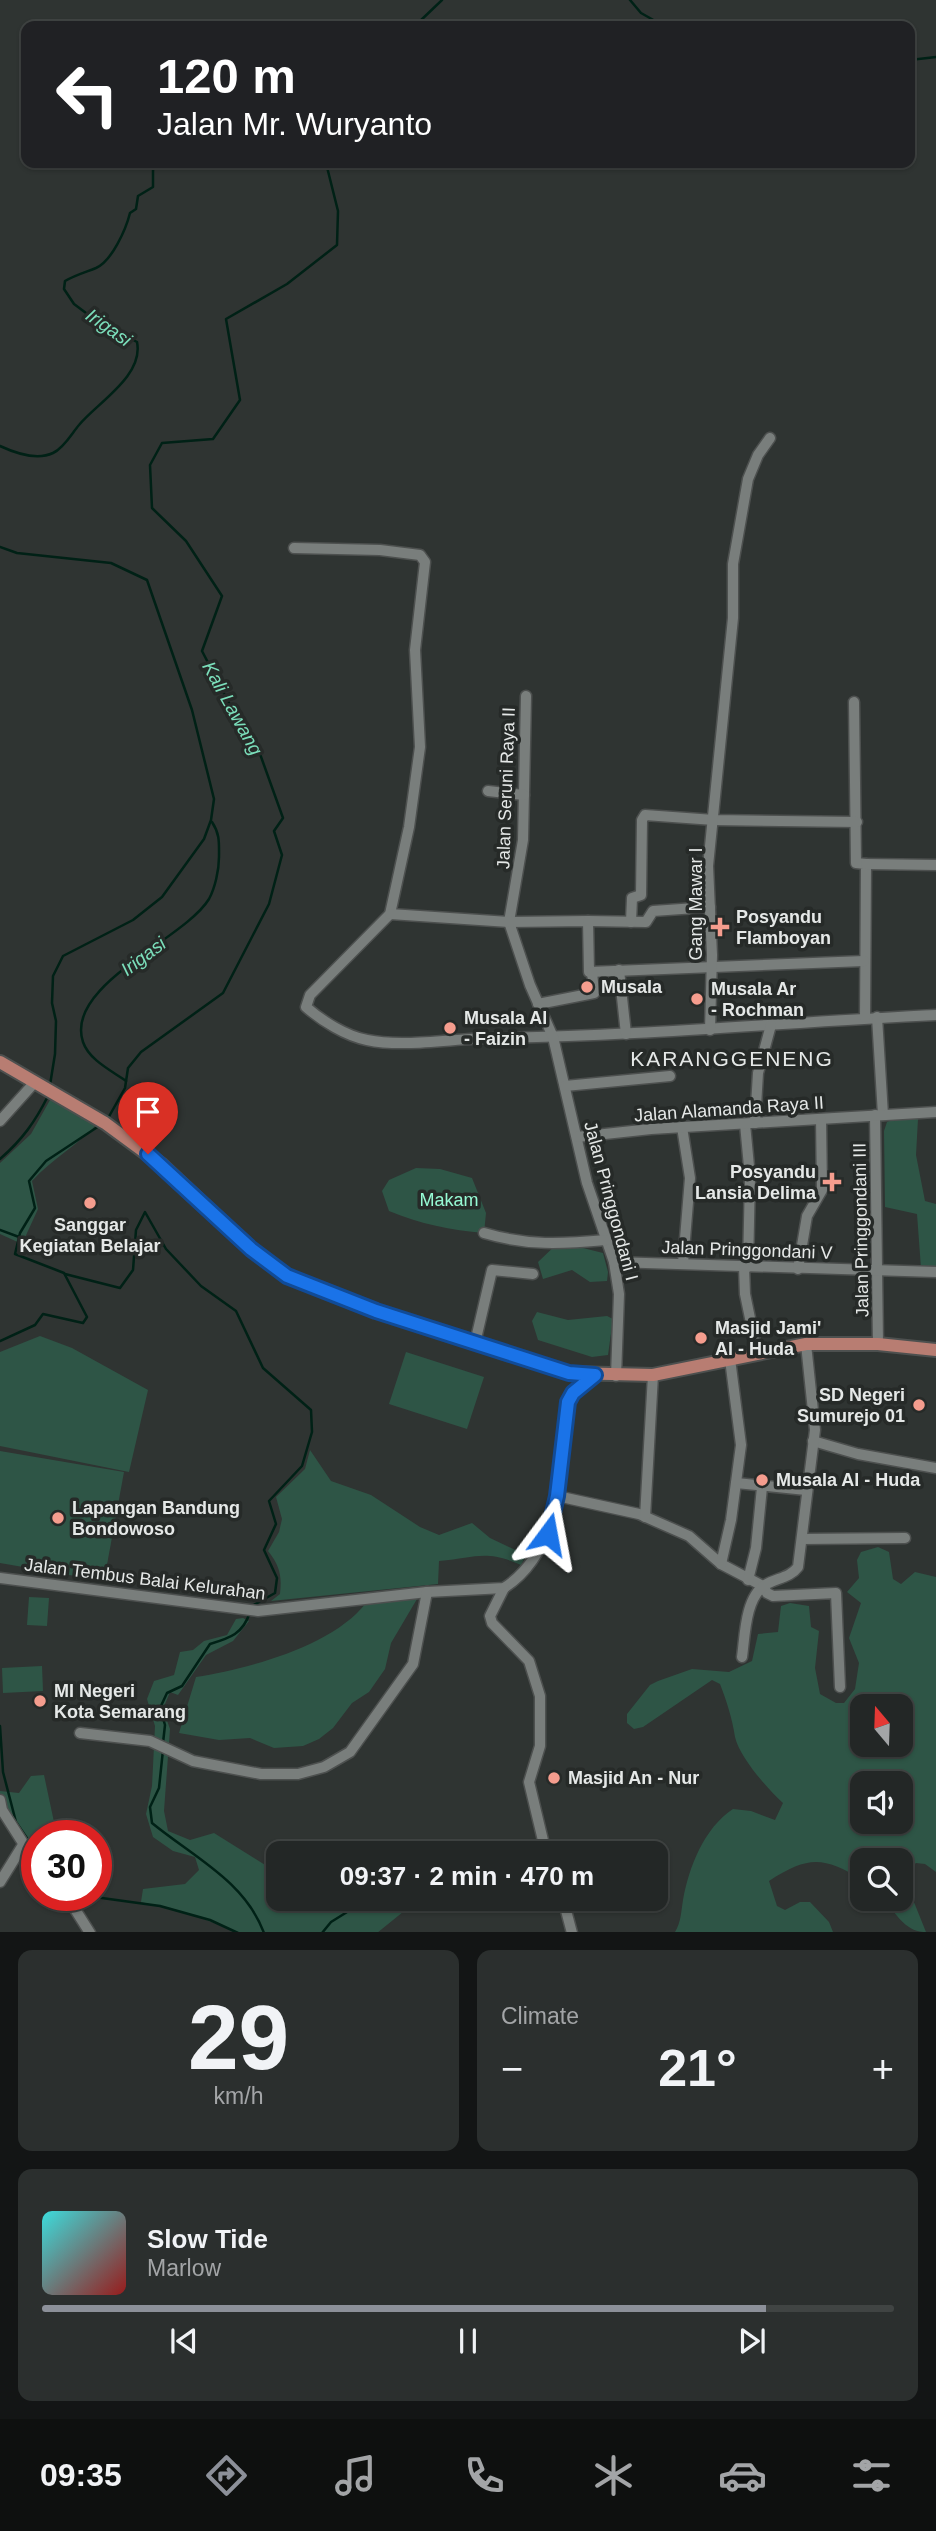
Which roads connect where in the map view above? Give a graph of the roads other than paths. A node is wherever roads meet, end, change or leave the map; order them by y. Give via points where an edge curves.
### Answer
1 (770, 438) dead end
2 (294, 548) dead end
3 (526, 696) dead end
4 (854, 702) dead end
5 (488, 791) dead end
6 (524, 795) junction
7 (714, 820) junction
8 (858, 822) junction
9 (866, 864) junction
10 (936, 865) edge
11 (710, 907) junction
12 (390, 914) junction
13 (588, 921) junction
14 (509, 922) junction
15 (631, 922) junction
16 (864, 961) junction
17 (712, 968) junction
18 (619, 970) junction
19 (592, 972) junction
20 (538, 1004) junction
21 (936, 1015) edge
22 (877, 1017) junction
23 (865, 1018) junction
24 (771, 1025) junction
25 (710, 1030) junction
26 (626, 1034) junction
27 (553, 1037) junction
28 (0, 1062) edge
29 (670, 1076) dead end
30 (35, 1082) junction
31 (565, 1086) junction
32 (936, 1112) edge
33 (879, 1115) junction
34 (821, 1119) junction
35 (0, 1121) edge
36 (750, 1123) junction
37 (682, 1127) junction
38 (577, 1137) junction
39 (484, 1234) dead end
40 (606, 1240) junction
41 (614, 1262) junction
42 (683, 1263) junction
43 (746, 1267) junction
44 (798, 1269) junction
45 (878, 1270) junction
46 (936, 1272) edge
47 (533, 1275) dead end
48 (475, 1343) junction
49 (806, 1344) junction
50 (878, 1344) junction
51 (936, 1350) edge
52 (757, 1352) junction
53 (730, 1359) junction
54 (595, 1375) junction
55 (653, 1375) junction
56 (616, 1376) junction
57 (813, 1441) junction
58 (936, 1468) edge
59 (736, 1483) junction
60 (762, 1487) junction
61 (806, 1490) junction
62 (557, 1496) junction
63 (645, 1517) junction
64 (905, 1538) dead end
65 (802, 1539) junction
66 (721, 1564) junction
67 (0, 1578) edge
68 (748, 1580) junction
69 (763, 1586) junction
70 (504, 1588) junction
71 (427, 1592) junction
72 (742, 1657) dead end
73 (840, 1688) dead end
74 (80, 1733) dead end
75 (0, 1800) edge
76 (21, 1841) edge
77 (543, 1841) edge
78 (21, 1848) edge
79 (0, 1882) edge
80 (76, 1911) edge
81 (566, 1911) edge
82 (89, 1932) edge
83 (572, 1932) edge

1 - 7 street, Gang Mawar I via 748,479 733,564 733,618
2 - 12 street via 380,550 424,558 415,650 420,747
3 - 6 street, Jalan Seruni Raya II
4 - 8 street
5 - 6 street
6 - 14 street, Jalan Seruni Raya II via 521,858
7 - 8 street
7 - 11 street, Gang Mawar I via 708,866
7 - 15 street via 643,817 641,894 632,898
8 - 9 street via 856,863
9 - 10 street
9 - 16 street
11 - 15 street via 653,911 649,921
11 - 17 street, Gang Mawar I
12 - 14 street
12 - 27 street via 306,1002 313,1013 366,1040
13 - 14 street
13 - 15 street
13 - 19 street via 588,971
14 - 20 street
16 - 17 street
16 - 23 street
17 - 18 street
17 - 25 street, Gang Mawar I
18 - 19 street
18 - 26 street
19 - 20 street via 594,993
20 - 27 street
21 - 22 street
22 - 23 street
22 - 33 street, Jalan Pringgondani III
23 - 24 street
24 - 25 street
24 - 36 street
25 - 26 street
26 - 27 street
27 - 31 street, Jalan Pringgondani I
28 - 30 main road
29 - 31 street
30 - 35 street
30 - 48 main road via 105,1123 162,1165 251,1249 287,1276
31 - 38 street, Jalan Pringgondani I
32 - 33 street, Jalan Alamanda Raya II
33 - 34 street, Jalan Alamanda Raya II
33 - 45 street, Jalan Pringgondani III
34 - 36 street, Jalan Alamanda Raya II
34 - 44 street via 822,1190 807,1216
36 - 37 street, Jalan Alamanda Raya II
36 - 43 street
37 - 38 street, Jalan Alamanda Raya II
37 - 42 street via 690,1178
38 - 40 street, Jalan Pringgondani I
39 - 40 street via 519,1243
40 - 41 street, Jalan Pringgondani I
41 - 42 street, Jalan Pringgondani V
41 - 56 street, Jalan Pringgondani I via 620,1294
42 - 43 street, Jalan Pringgondani V
43 - 44 street, Jalan Pringgondani V
43 - 52 street
44 - 45 street, Jalan Pringgondani V
45 - 46 street, Jalan Pringgondani V
45 - 50 street, Jalan Pringgondani III
47 - 48 street via 492,1270
48 - 54 main road via 569,1373
49 - 50 main road
49 - 52 main road
49 - 57 street
50 - 51 main road
52 - 53 main road
53 - 55 main road
53 - 59 street via 741,1445
54 - 56 main road
54 - 62 street via 568,1402
55 - 56 main road
55 - 63 street
57 - 58 street
57 - 61 street
59 - 60 street
59 - 66 street
60 - 61 street
60 - 68 street
61 - 65 street
62 - 63 street
62 - 70 street via 548,1534 528,1566
63 - 66 street via 689,1536
64 - 65 street
65 - 69 street via 797,1569
66 - 68 street
67 - 71 street, Jalan Tembus Balai Kelurahan via 258,1611
68 - 69 street
69 - 72 street via 752,1600
69 - 73 street via 773,1596 836,1593
70 - 71 street, Jalan Tembus Balai Kelurahan
70 - 77 street via 492,1609 492,1623 528,1661 540,1696 540,1746 529,1782
71 - 74 street via 413,1664 343,1758 298,1774 261,1774 193,1761 150,1741
75 - 76 street
78 - 79 street
80 - 82 street
81 - 83 street

